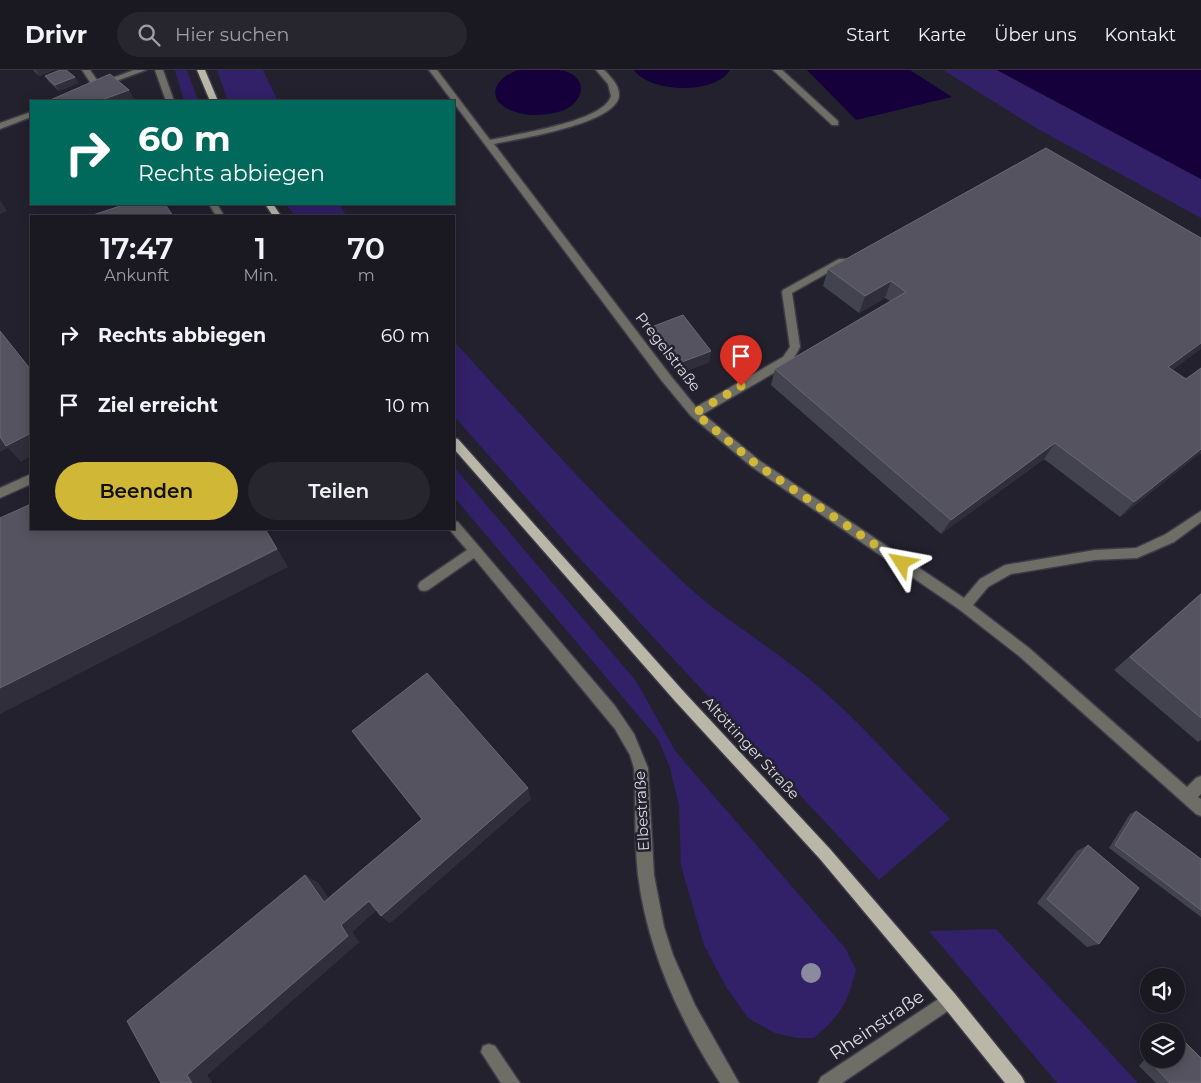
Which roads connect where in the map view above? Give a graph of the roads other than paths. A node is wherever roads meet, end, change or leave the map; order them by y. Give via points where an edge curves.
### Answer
1 (86, 70) edge
2 (142, 70) edge
3 (159, 70) edge
4 (201, 70) edge
5 (433, 70) edge
6 (600, 70) edge
7 (777, 70) edge
8 (97, 86) junction
9 (88, 90) edge
10 (170, 100) edge
11 (214, 100) edge
12 (30, 114) edge
13 (835, 123) dead end
14 (0, 126) edge
15 (487, 143) junction
16 (855, 254) edge
17 (695, 413) junction
18 (455, 443) edge
19 (30, 479) edge
20 (0, 493) edge
21 (1201, 516) edge
22 (455, 527) edge
23 (475, 551) junction
24 (424, 586) dead end
25 (965, 606) junction
26 (1201, 783) edge
27 (1188, 796) junction
28 (1201, 809) edge
29 (950, 1000) junction
30 (489, 1052) dead end
31 (511, 1083) edge
32 (730, 1083) edge
33 (827, 1083) edge
34 (1016, 1083) edge

1 - 8 street
2 - 8 street
3 - 10 street
4 - 11 main road
5 - 15 street, Pregelstraße
6 - 15 street via 615,88 615,98 610,106 580,122
7 - 13 street
8 - 9 street
12 - 14 street
15 - 17 street, Pregelstraße
16 - 17 street via 787,292 795,346 787,360
17 - 25 street, Pregelstraße via 756,464
18 - 29 main road, Altöttinger Straße via 680,697 825,854
19 - 20 street
21 - 25 street via 1170,538 1137,553 1095,555 1009,569 984,583
22 - 23 street, Elbestraße
23 - 24 street
23 - 32 street, Elbestraße via 607,709 635,749 642,780 646,875 651,906 667,958 692,1017
25 - 27 street, Pregelstraße via 1024,652
26 - 27 street
27 - 28 street, Pregelstraße
29 - 33 street, Rheinstraße
29 - 34 main road, Altöttinger Straße
30 - 31 street

